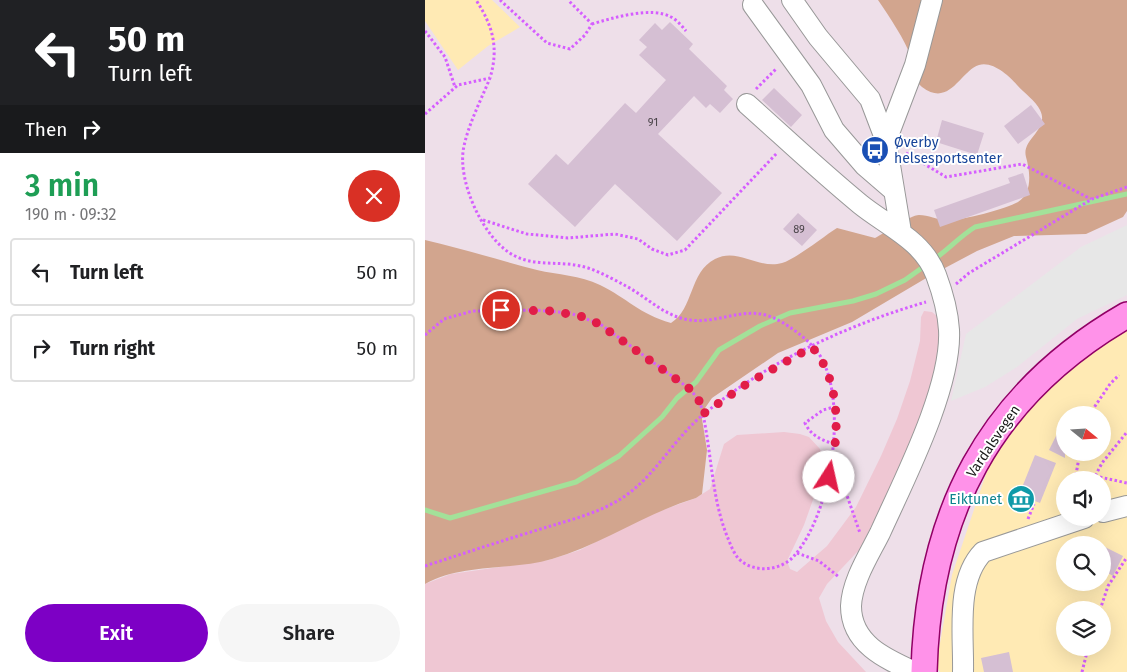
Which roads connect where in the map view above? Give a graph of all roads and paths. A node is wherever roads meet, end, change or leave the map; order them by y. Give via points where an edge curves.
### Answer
1 (476, 0) edge
2 (501, 0) edge
3 (568, 0) edge
4 (793, 0) edge
5 (932, 0) edge
6 (753, 6) dead end
7 (592, 24) junction
8 (686, 30) dead end
9 (425, 31) edge
10 (790, 57) junction
11 (490, 78) junction
12 (455, 87) junction
13 (747, 104) joint
14 (425, 114) edge
15 (787, 140) junction
16 (886, 141) junction
17 (1127, 187) edge
18 (894, 191) junction
19 (482, 220) junction
20 (901, 232) junction
21 (1127, 316) edge
22 (425, 335) edge
23 (812, 347) junction
24 (1119, 375) dead end
25 (1095, 406) edge
26 (835, 407) junction
27 (703, 414) junction
28 (1127, 432) edge
29 (834, 444) junction
30 (832, 464) junction
31 (1097, 471) edge
32 (1111, 481) edge
33 (1127, 483) edge
34 (1127, 506) edge
35 (1111, 510) edge
36 (1060, 526) edge
37 (797, 553) junction
38 (868, 557) junction
39 (1127, 557) edge
40 (425, 566) edge
41 (854, 590) junction
42 (1103, 601) edge
43 (1086, 656) edge
44 (915, 672) edge
45 (924, 672) edge
46 (963, 672) edge
47 (1082, 672) edge

1 - 11 path via 494,36 494,63
2 - 7 path via 547,43 559,48 571,49
3 - 7 path
4 - 16 lane via 818,37 870,99
5 - 16 lane via 915,65
6 - 10 lane
7 - 8 path via 620,16 659,14 671,16
9 - 12 path via 445,57
10 - 13 path via 768,76
10 - 18 lane via 811,85 835,130 865,166
11 - 12 path
11 - 19 path via 464,147 463,162 468,189
12 - 14 path
13 - 15 lane
15 - 19 path via 685,250 668,255 638,239 615,234 568,238 542,236
15 - 20 lane via 862,205
16 - 17 path via 946,177 1022,164 1091,199
16 - 18 lane
18 - 20 lane
19 - 23 path via 499,246 515,256 533,262 566,262 593,270 624,284 658,307 690,320 760,312 790,327
20 - 38 lane via 929,260 937,276 949,329 948,355 939,396
21 - 45 main road, Vardalsvegen via 1074,349 1047,373 1007,414 972,468 956,502 936,567 927,622
22 - 27 path via 444,320 473,311 570,313 599,324 690,389 700,402
23 - 26 path via 826,367
23 - 27 path via 748,383
24 - 25 path
26 - 29 path
26 - 29 path via 823,410 805,423 818,438
27 - 37 path via 717,504 739,559 753,567 771,570
27 - 40 path via 649,475 622,498 594,512
28 - 31 path
29 - 30 path
30 - 37 path via 814,520
30 - 38 path via 843,484
32 - 33 path
34 - 35 lane
36 - 46 lane via 983,552 973,563 964,604
37 - 41 path via 819,561
38 - 41 lane
39 - 42 path via 1108,586
41 - 44 lane via 851,607 855,627 865,643 876,653
43 - 47 path

